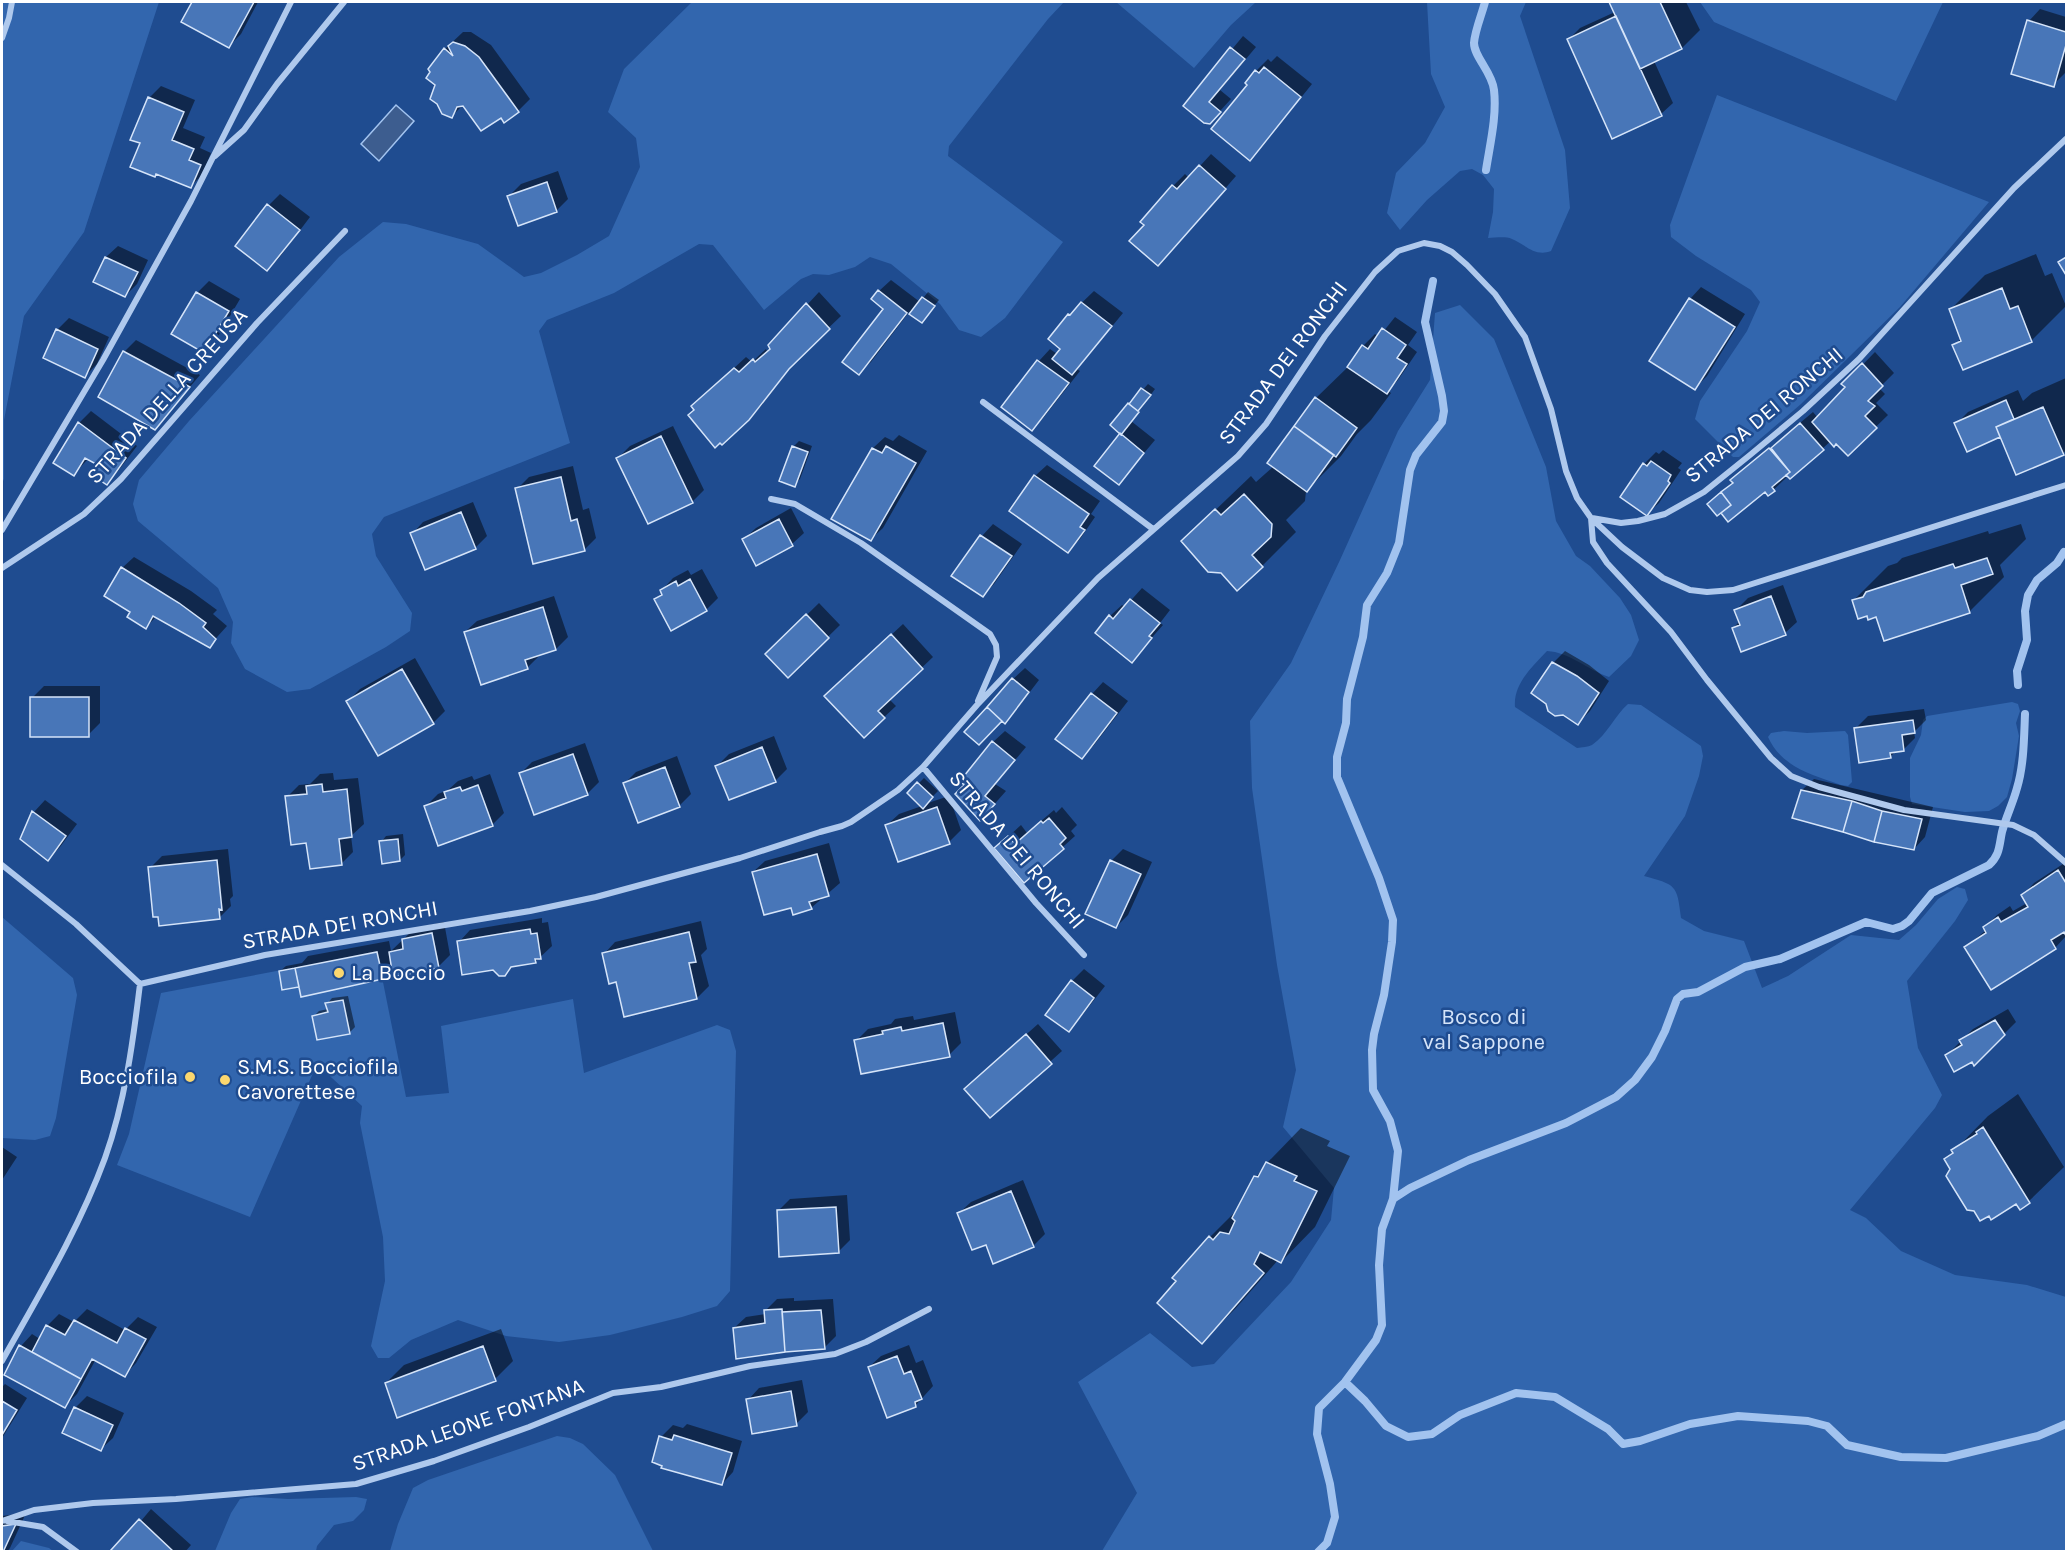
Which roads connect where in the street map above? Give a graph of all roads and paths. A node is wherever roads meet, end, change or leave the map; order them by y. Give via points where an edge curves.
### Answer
1 (12, 2) edge
2 (291, 2) edge
3 (344, 2) edge
4 (2, 38) edge
5 (2067, 139) edge
6 (212, 159) junction
7 (345, 231) dead end
8 (983, 402) dead end
9 (2067, 485) edge
10 (771, 499) dead end
11 (1591, 518) junction
12 (1153, 529) junction
13 (2, 530) edge
14 (2, 568) edge
15 (977, 705) junction
16 (923, 767) junction
17 (2067, 863) edge
18 (2, 865) edge
19 (1084, 955) dead end
20 (140, 984) junction
21 (928, 1309) dead end
22 (2, 1361) edge
23 (4, 1521) edge
24 (77, 1551) edge

1 - 4 street
2 - 6 street
3 - 6 street via 244,130
5 - 11 street, STRADA DEI RONCHI via 2014,188 1859,359 1704,492 1665,514 1621,523
6 - 13 street via 103,360
7 - 14 street, STRADA DELLA CREUSA via 257,323 121,479 84,514
8 - 12 street
9 - 11 street via 1733,590 1707,592 1689,590 1663,578
10 - 15 street, STRADA DEI RONCHI via 795,504 861,543 990,634 997,657
11 - 12 street, STRADA DEI RONCHI via 1566,471 1551,409 1525,337 1495,294 1467,265 1452,252 1424,243 1398,251 1375,272 1325,336 1266,424 1244,449
11 - 17 street via 1593,542 1607,563 1671,632 1786,772 1810,784 1904,810 2013,825 2034,835
12 - 15 street, STRADA DEI RONCHI via 1098,578
15 - 16 street, STRADA DEI RONCHI
16 - 19 street, STRADA DEI RONCHI
16 - 20 street, STRADA DEI RONCHI via 880,803 842,826 664,880 530,911 265,955
18 - 20 street via 76,924
20 - 22 street via 123,1093 105,1157 78,1221
21 - 23 street, STRADA LEONE FONTANA via 836,1354 613,1393 434,1461 356,1484 93,1503 34,1510
23 - 24 street, STRADA LEONE FONTANA via 43,1527

